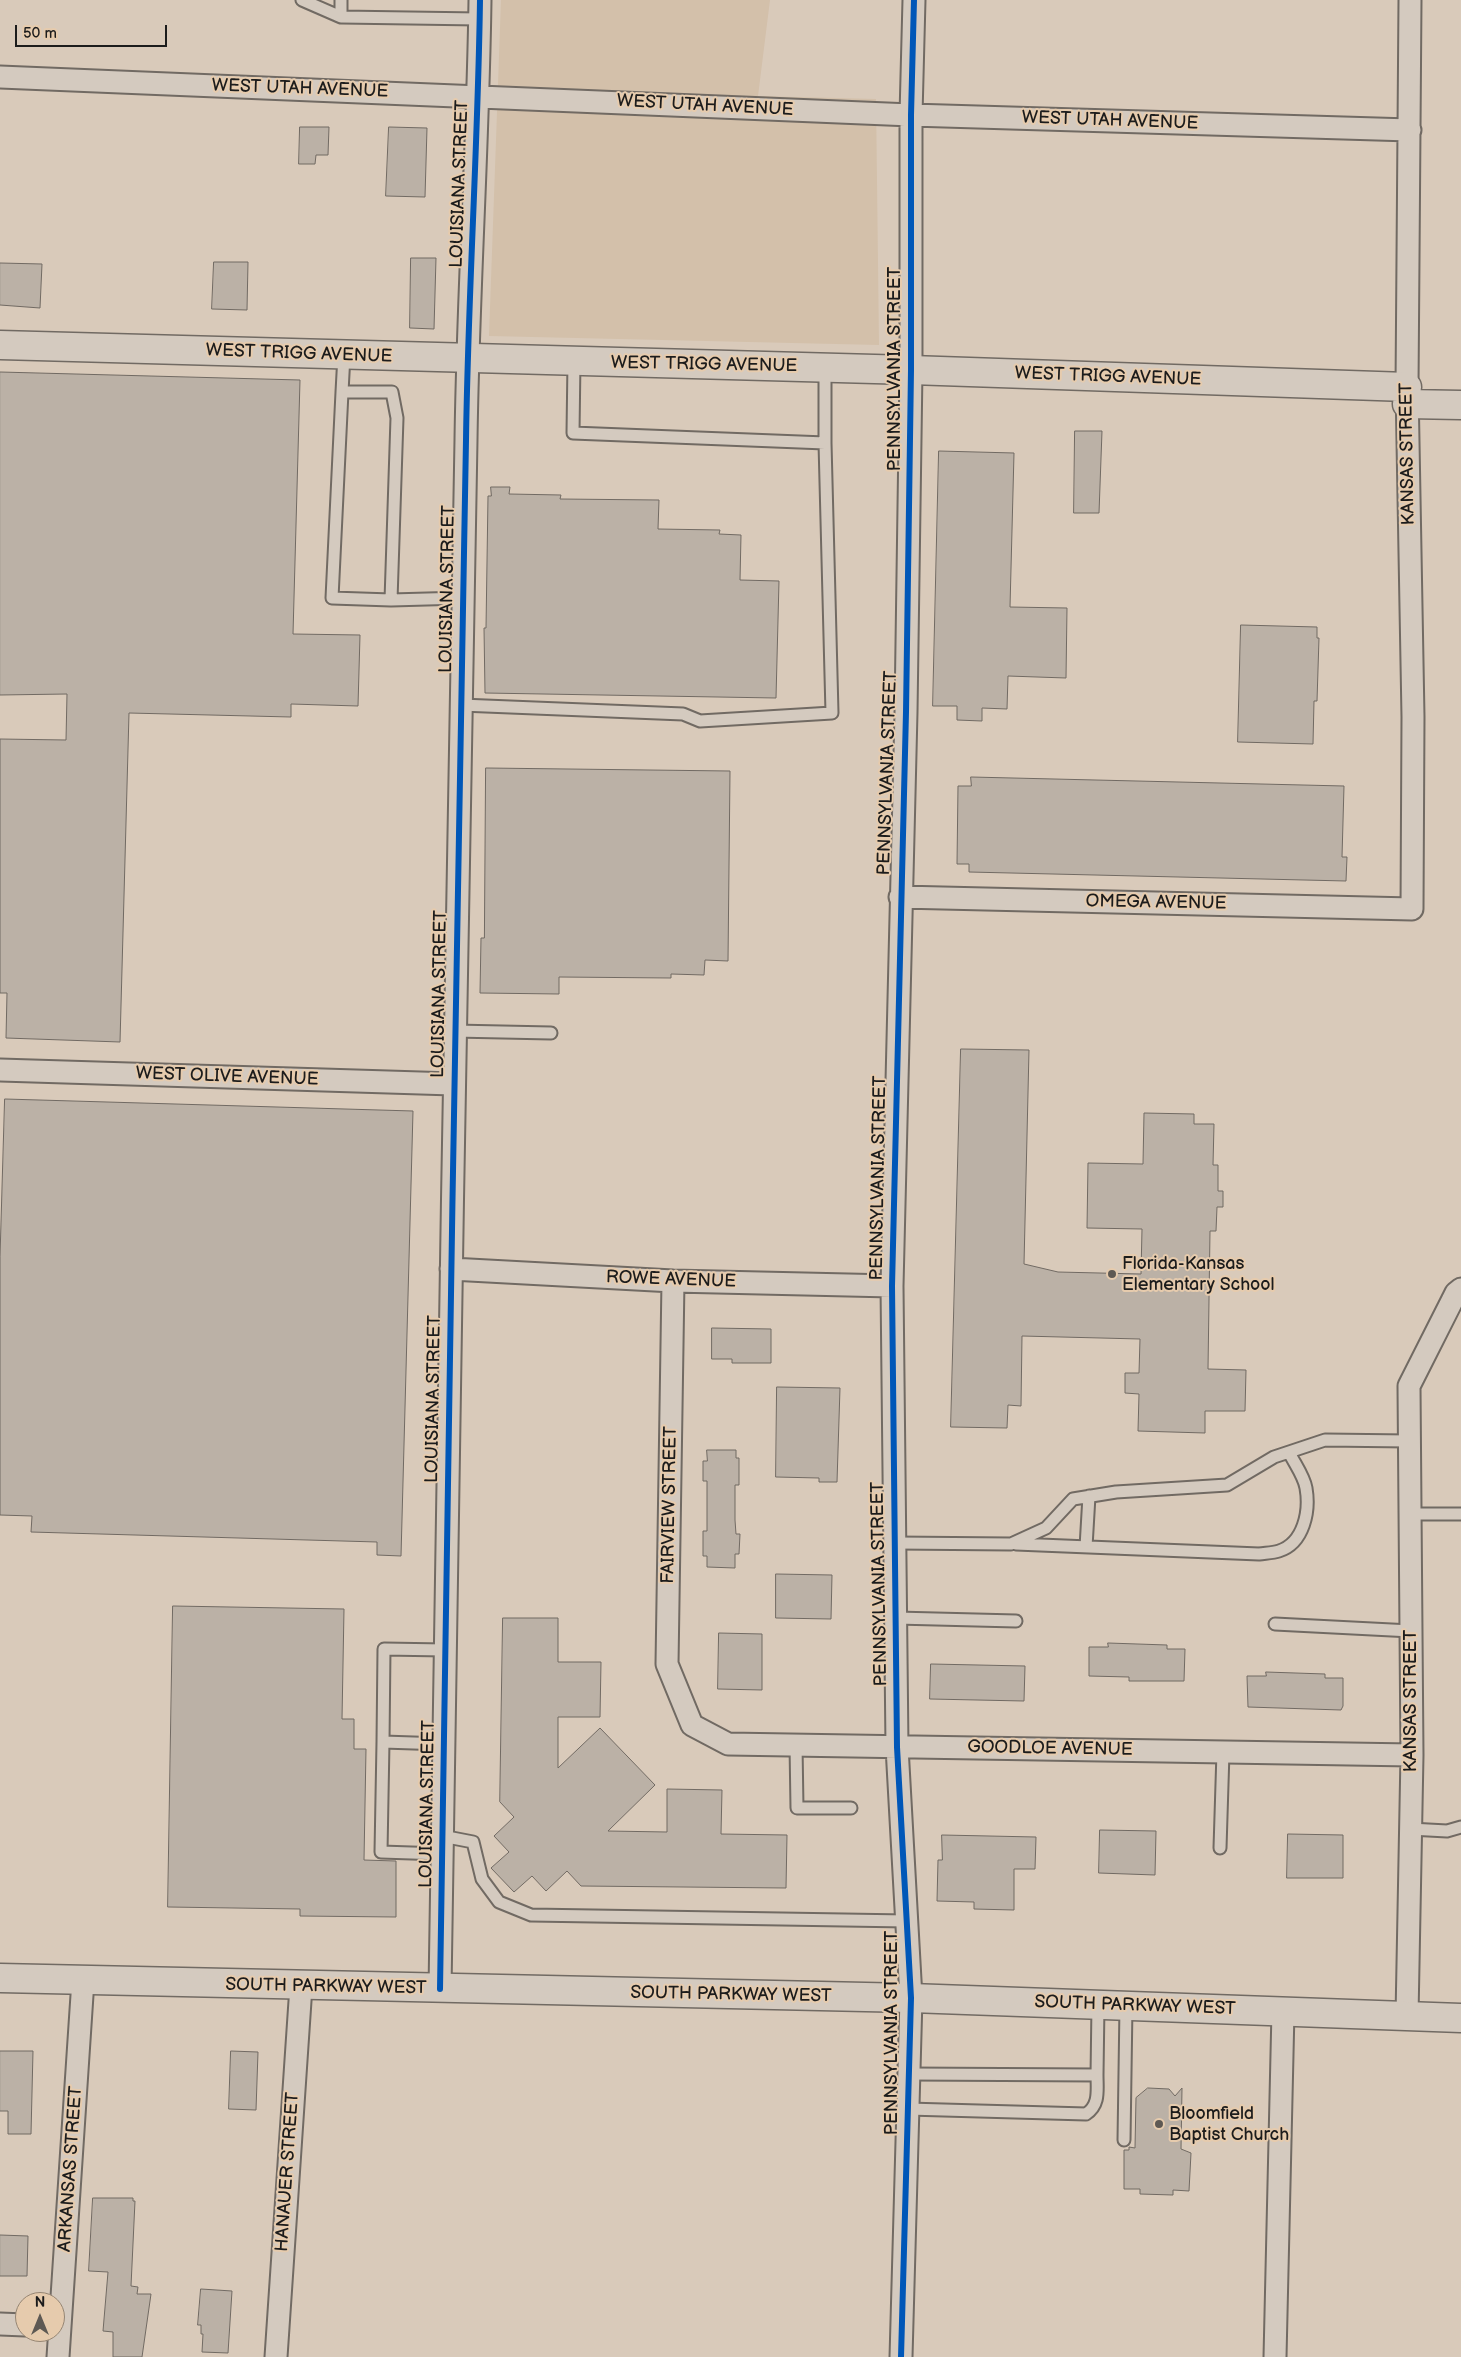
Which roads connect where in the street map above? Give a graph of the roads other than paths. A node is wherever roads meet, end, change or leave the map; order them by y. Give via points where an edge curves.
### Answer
1 (302, 0) edge
2 (341, 0) edge
3 (914, 0) edge
4 (1410, 0) edge
5 (480, 9) edge
6 (340, 17) junction
7 (0, 77) edge
8 (478, 96) junction
9 (910, 115) junction
10 (1410, 130) junction
11 (0, 345) edge
12 (344, 355) junction
13 (467, 359) junction
14 (574, 361) junction
15 (825, 368) junction
16 (911, 370) junction
17 (342, 392) junction
18 (1407, 395) junction
19 (1461, 405) edge
20 (825, 444) junction
21 (463, 598) junction
22 (391, 600) junction
23 (461, 706) junction
24 (900, 897) junction
25 (1412, 909) joint
26 (454, 1031) junction
27 (550, 1033) dead end
28 (0, 1070) edge
29 (453, 1084) junction
30 (450, 1269) junction
31 (673, 1280) junction
32 (892, 1286) junction
33 (1461, 1289) edge
34 (1410, 1442) junction
35 (1289, 1452) junction
36 (1089, 1496) junction
37 (1410, 1514) junction
38 (1461, 1514) edge
39 (895, 1543) junction
40 (1011, 1544) junction
41 (1086, 1547) junction
42 (896, 1618) junction
43 (1016, 1621) dead end
44 (1275, 1624) dead end
45 (1411, 1631) junction
46 (445, 1650) junction
47 (692, 1725) joint
48 (383, 1742) junction
49 (444, 1744) junction
50 (796, 1745) junction
51 (897, 1747) junction
52 (1222, 1752) junction
53 (1412, 1755) junction
54 (851, 1808) dead end
55 (1461, 1827) edge
56 (1410, 1829) junction
57 (442, 1845) junction
58 (1220, 1848) dead end
59 (907, 1921) junction
60 (0, 1978) edge
61 (83, 1980) junction
62 (301, 1986) junction
63 (440, 1990) junction
64 (910, 1998) junction
65 (1098, 2005) junction
66 (1126, 2006) junction
67 (1283, 2011) junction
68 (1407, 2016) junction
69 (1461, 2018) edge
70 (908, 2074) junction
71 (1097, 2075) junction
72 (908, 2110) junction
73 (1124, 2140) dead end
74 (60, 2292) edge
75 (0, 2324) edge
76 (15, 2325) edge
77 (58, 2342) edge
78 (58, 2357) edge
79 (276, 2357) edge
80 (901, 2357) edge
81 (1275, 2357) edge

1 - 6 lane
2 - 6 lane
3 - 9 street, PENNSYLVANIA STREET
4 - 10 street, KANSAS STREET
5 - 6 lane
5 - 8 street, LOUISIANA STREET
7 - 8 street, WEST UTAH AVENUE
8 - 9 street, WEST UTAH AVENUE
8 - 13 street, LOUISIANA STREET
9 - 10 street, WEST UTAH AVENUE
9 - 16 street, PENNSYLVANIA STREET
10 - 18 street, KANSAS STREET
11 - 12 main road, WEST TRIGG AVENUE
12 - 13 main road, WEST TRIGG AVENUE
12 - 17 lane
13 - 14 main road, WEST TRIGG AVENUE
13 - 21 street, LOUISIANA STREET
14 - 15 main road, WEST TRIGG AVENUE
14 - 20 lane via 573,433
15 - 16 main road, WEST TRIGG AVENUE
15 - 20 lane
16 - 18 main road, WEST TRIGG AVENUE
16 - 24 street, PENNSYLVANIA STREET
17 - 22 lane via 392,392 398,418
17 - 22 lane via 332,598
18 - 19 main road, WEST TRIGG AVENUE
18 - 25 street, KANSAS STREET via 1413,717
20 - 23 lane via 832,713 700,721 683,714
21 - 22 lane
21 - 23 street, LOUISIANA STREET
23 - 26 street, LOUISIANA STREET
24 - 25 street, OMEGA AVENUE
24 - 32 street, PENNSYLVANIA STREET
26 - 27 lane
26 - 29 street, LOUISIANA STREET
28 - 29 street, WEST OLIVE AVENUE
29 - 30 street, LOUISIANA STREET
30 - 31 street, ROWE AVENUE
30 - 46 street, LOUISIANA STREET
31 - 32 street, ROWE AVENUE
31 - 47 street, FAIRVIEW STREET via 667,1664
32 - 39 street, PENNSYLVANIA STREET
33 - 34 street, KANSAS STREET via 1456,1293 1409,1386
34 - 35 lane via 1325,1440
34 - 37 street, KANSAS STREET
35 - 36 lane via 1274,1457 1227,1485
35 - 41 lane via 1306,1486 1306,1508 1303,1528 1294,1542 1280,1551 1260,1554
36 - 40 lane via 1072,1499 1046,1528
36 - 41 lane
37 - 38 lane
37 - 45 street, KANSAS STREET
39 - 40 lane
39 - 42 street, PENNSYLVANIA STREET
40 - 41 lane
42 - 43 lane
42 - 51 street, PENNSYLVANIA STREET
44 - 45 lane
45 - 53 street, KANSAS STREET
46 - 48 lane via 384,1649
46 - 49 street, LOUISIANA STREET
47 - 50 street, GOODLOE AVENUE via 728,1744
48 - 49 lane
48 - 57 lane via 381,1852
49 - 57 street, LOUISIANA STREET
50 - 51 street, GOODLOE AVENUE
50 - 54 lane via 797,1808
51 - 52 street, GOODLOE AVENUE
51 - 59 street, PENNSYLVANIA STREET
52 - 53 street, GOODLOE AVENUE
52 - 58 lane
53 - 56 street, KANSAS STREET
55 - 56 lane
56 - 68 street, KANSAS STREET
57 - 59 lane via 473,1842 482,1879 499,1902 530,1915
57 - 63 street, LOUISIANA STREET
59 - 64 street, PENNSYLVANIA STREET
60 - 61 main road, SOUTH PARKWAY WEST
61 - 62 main road, SOUTH PARKWAY WEST
61 - 74 street, ARKANSAS STREET
62 - 63 main road, SOUTH PARKWAY WEST
62 - 79 street, HANAUER STREET
63 - 64 main road, SOUTH PARKWAY WEST
64 - 65 main road, SOUTH PARKWAY WEST
64 - 70 street, PENNSYLVANIA STREET
65 - 66 main road, SOUTH PARKWAY WEST
65 - 71 lane
66 - 67 main road, SOUTH PARKWAY WEST
66 - 73 lane
67 - 68 main road, SOUTH PARKWAY WEST
67 - 81 street
68 - 69 main road, SOUTH PARKWAY WEST
70 - 71 lane
70 - 72 street, PENNSYLVANIA STREET
71 - 72 lane via 1097,2099 1094,2109 1086,2114
72 - 80 street, PENNSYLVANIA STREET
75 - 76 street
77 - 78 street, ARKANSAS STREET

